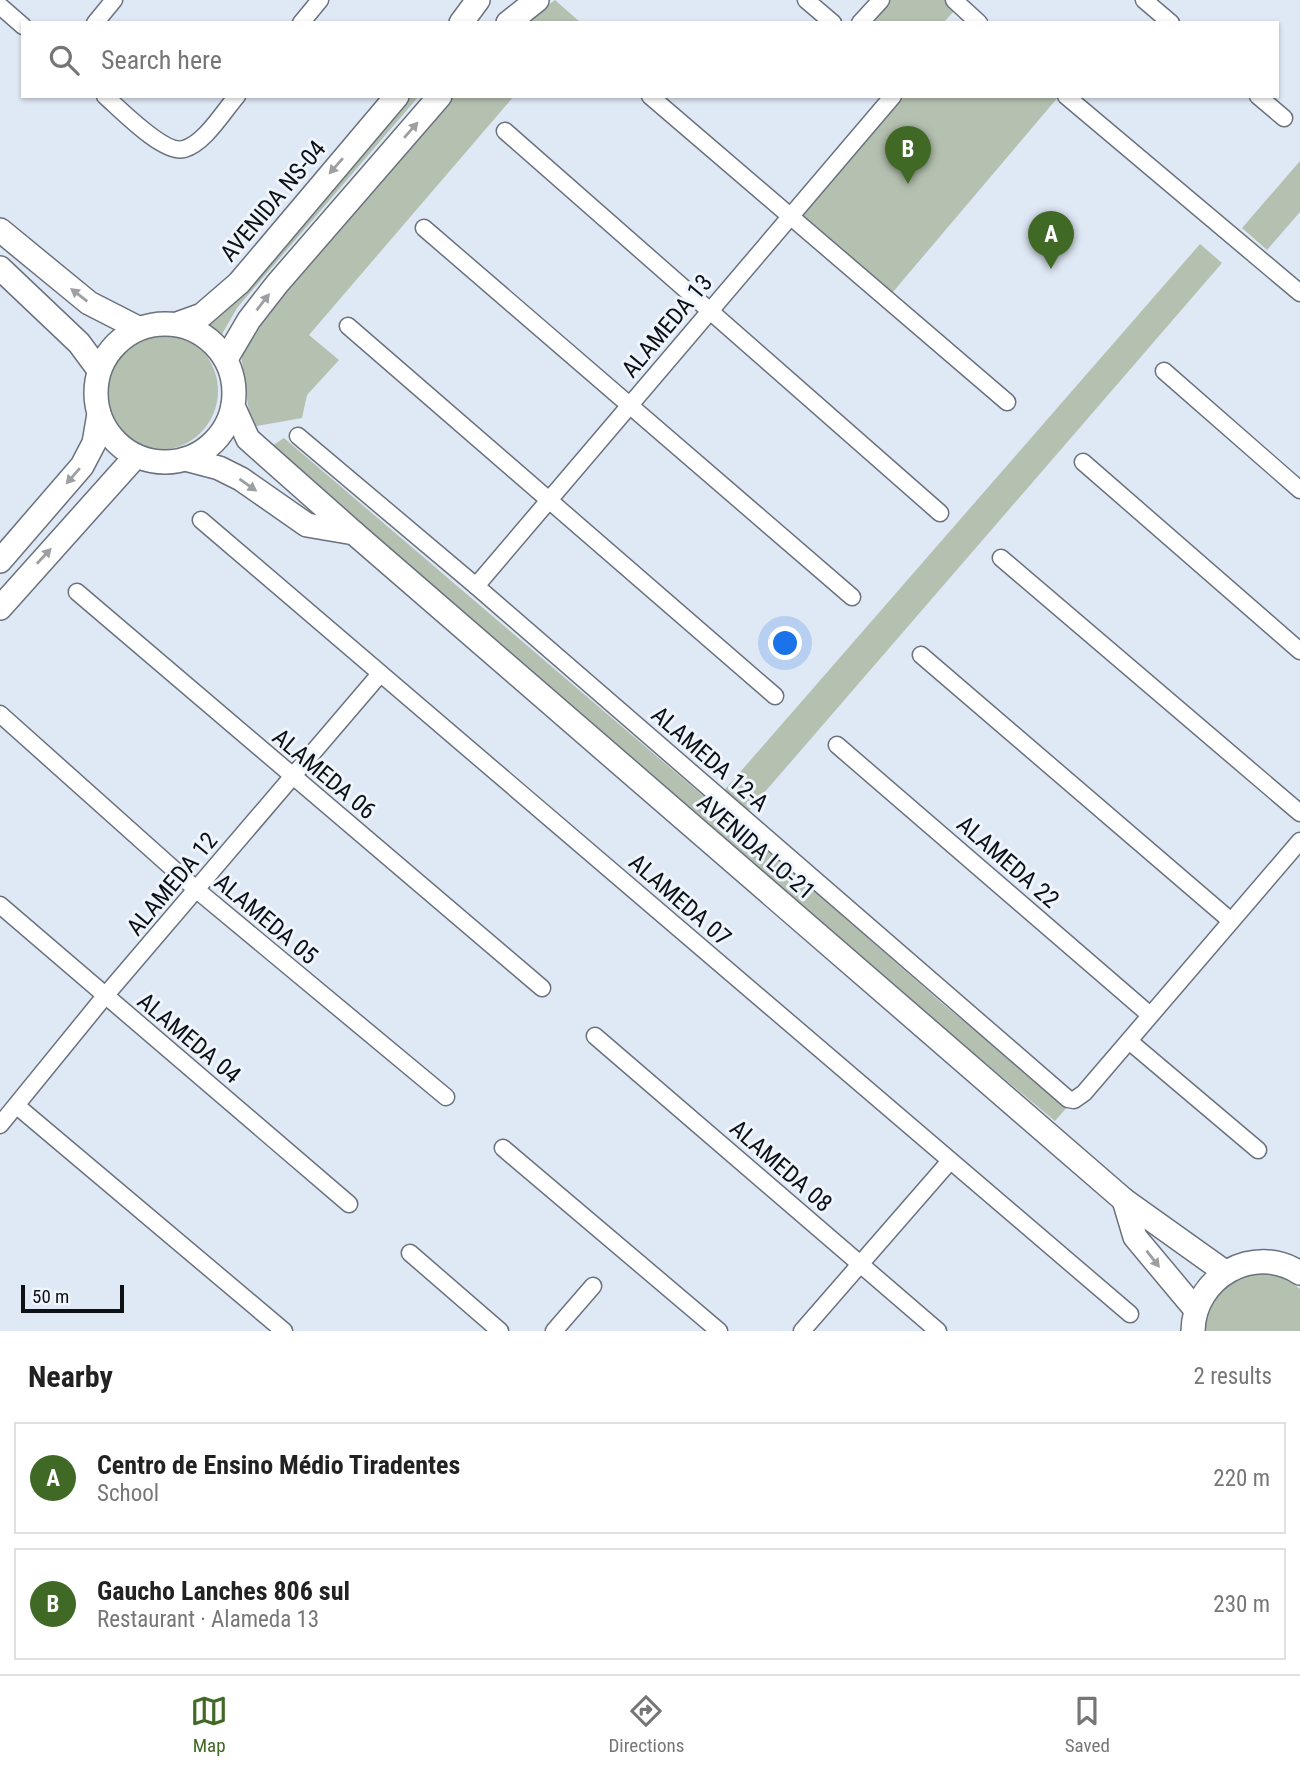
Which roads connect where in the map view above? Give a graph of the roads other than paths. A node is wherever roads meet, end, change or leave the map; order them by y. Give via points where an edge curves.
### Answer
1 (114, 0) edge
2 (320, 0) edge
3 (478, 0) edge
4 (537, 0) edge
5 (806, 0) edge
6 (881, 0) edge
7 (954, 0) edge
8 (1144, 0) edge
9 (0, 6) edge
10 (969, 20) edge
11 (97, 21) edge
12 (303, 21) edge
13 (462, 21) edge
14 (511, 21) edge
15 (832, 21) edge
16 (862, 21) edge
17 (1169, 21) edge
18 (21, 24) edge
19 (107, 98) edge
20 (235, 98) edge
21 (395, 98) edge
22 (438, 98) edge
23 (652, 98) edge
24 (891, 98) edge
25 (1068, 98) edge
26 (1260, 98) edge
27 (1284, 118) dead end
28 (505, 131) dead end
29 (788, 217) junction
30 (424, 228) dead end
31 (0, 230) edge
32 (0, 268) edge
33 (1300, 293) edge
34 (710, 310) junction
35 (177, 324) junction
36 (348, 326) dead end
37 (138, 328) junction
38 (226, 359) junction
39 (99, 370) junction
40 (1164, 371) dead end
41 (1007, 402) dead end
42 (233, 406) junction
43 (628, 407) junction
44 (99, 414) junction
45 (298, 436) dead end
46 (136, 456) junction
47 (185, 459) junction
48 (1083, 462) dead end
49 (1300, 490) edge
50 (549, 498) junction
51 (940, 513) dead end
52 (201, 520) dead end
53 (354, 533) junction
54 (1001, 558) dead end
55 (0, 561) edge
56 (476, 586) junction
57 (77, 592) dead end
58 (852, 597) dead end
59 (0, 608) edge
60 (1300, 651) edge
61 (921, 655) dead end
62 (380, 674) junction
63 (775, 695) dead end
64 (0, 714) edge
65 (837, 745) dead end
66 (291, 776) junction
67 (1300, 813) edge
68 (1300, 841) edge
69 (198, 891) junction
70 (0, 905) edge
71 (1231, 921) junction
72 (542, 988) dead end
73 (105, 996) junction
74 (1150, 1015) junction
75 (595, 1036) dead end
76 (1129, 1041) junction
77 (446, 1097) dead end
78 (17, 1106) junction
79 (0, 1125) edge
80 (503, 1148) dead end
81 (1258, 1150) dead end
82 (950, 1161) junction
83 (1125, 1200) junction
84 (349, 1204) dead end
85 (1300, 1251) edge
86 (410, 1253) dead end
87 (859, 1263) junction
88 (1279, 1263) junction
89 (1225, 1272) junction
90 (1300, 1273) edge
91 (593, 1286) dead end
92 (1130, 1314) dead end
93 (1194, 1321) edge
94 (284, 1331) edge
95 (500, 1331) edge
96 (554, 1331) edge
97 (719, 1331) edge
98 (802, 1331) edge
99 (938, 1331) edge

1 - 11 street
2 - 12 street
3 - 13 street
4 - 14 street
5 - 15 street
6 - 16 street
7 - 10 street
8 - 17 street
9 - 18 street
19 - 20 street via 163,145 176,150 202,137
21 -> 35 street, AVENIDA NS-04 via 239,282 202,315
38 -> 22 street via 277,284
23 - 29 street
24 - 29 street, ALAMEDA 13
25 - 33 street
26 - 27 street
28 - 34 street
29 - 34 street, ALAMEDA 13
29 - 41 street
30 - 43 street
37 -> 31 street via 89,303
32 - 39 street via 79,343
34 - 43 street, ALAMEDA 13
34 - 51 street
35 - 37 street
35 - 38 street via 205,337
36 - 50 street
37 - 39 street via 121,338
38 - 42 street via 233,382
39 - 44 street via 95,392
40 - 49 street
42 - 47 street via 224,429 207,448
42 - 53 street, AVENIDA LO-21 via 248,439
43 - 50 street, ALAMEDA 13
43 - 58 street
44 - 46 street via 113,439
44 -> 55 street via 94,443 82,466
45 - 56 street, ALAMEDA 12-A
46 - 47 street via 160,462
59 -> 46 street
47 -> 53 street via 241,479 307,525
48 - 60 street
50 - 56 street, ALAMEDA 13
50 - 63 street
52 - 62 street, ALAMEDA 07
53 - 83 street, AVENIDA LO-21
54 - 67 street
56 - 76 street, ALAMEDA 12-A via 1062,1095 1074,1100
57 - 66 street, ALAMEDA 06
61 - 71 street
62 - 66 street, ALAMEDA 12
62 - 82 street, ALAMEDA 07
64 - 69 street, ALAMEDA 05
65 - 74 street, ALAMEDA 22
66 - 69 street, ALAMEDA 12
66 - 72 street, ALAMEDA 06
68 - 71 street
69 - 73 street, ALAMEDA 12
69 - 77 street, ALAMEDA 05
70 - 73 street, ALAMEDA 04
71 - 74 street
73 - 78 street, ALAMEDA 12
73 - 84 street, ALAMEDA 04
74 - 76 street
75 - 87 street, ALAMEDA 08
76 - 81 street
78 - 79 street, ALAMEDA 12
78 - 94 street
80 - 97 street
82 - 87 street
82 - 92 street, ALAMEDA 07
83 - 89 street, AVENIDA LO-21
83 -> 93 street via 1135,1237
85 - 88 street
86 - 95 street
87 - 98 street
87 - 99 street, ALAMEDA 08
88 - 89 street via 1242,1264
88 - 90 street
89 - 93 street via 1202,1295
91 - 96 street

